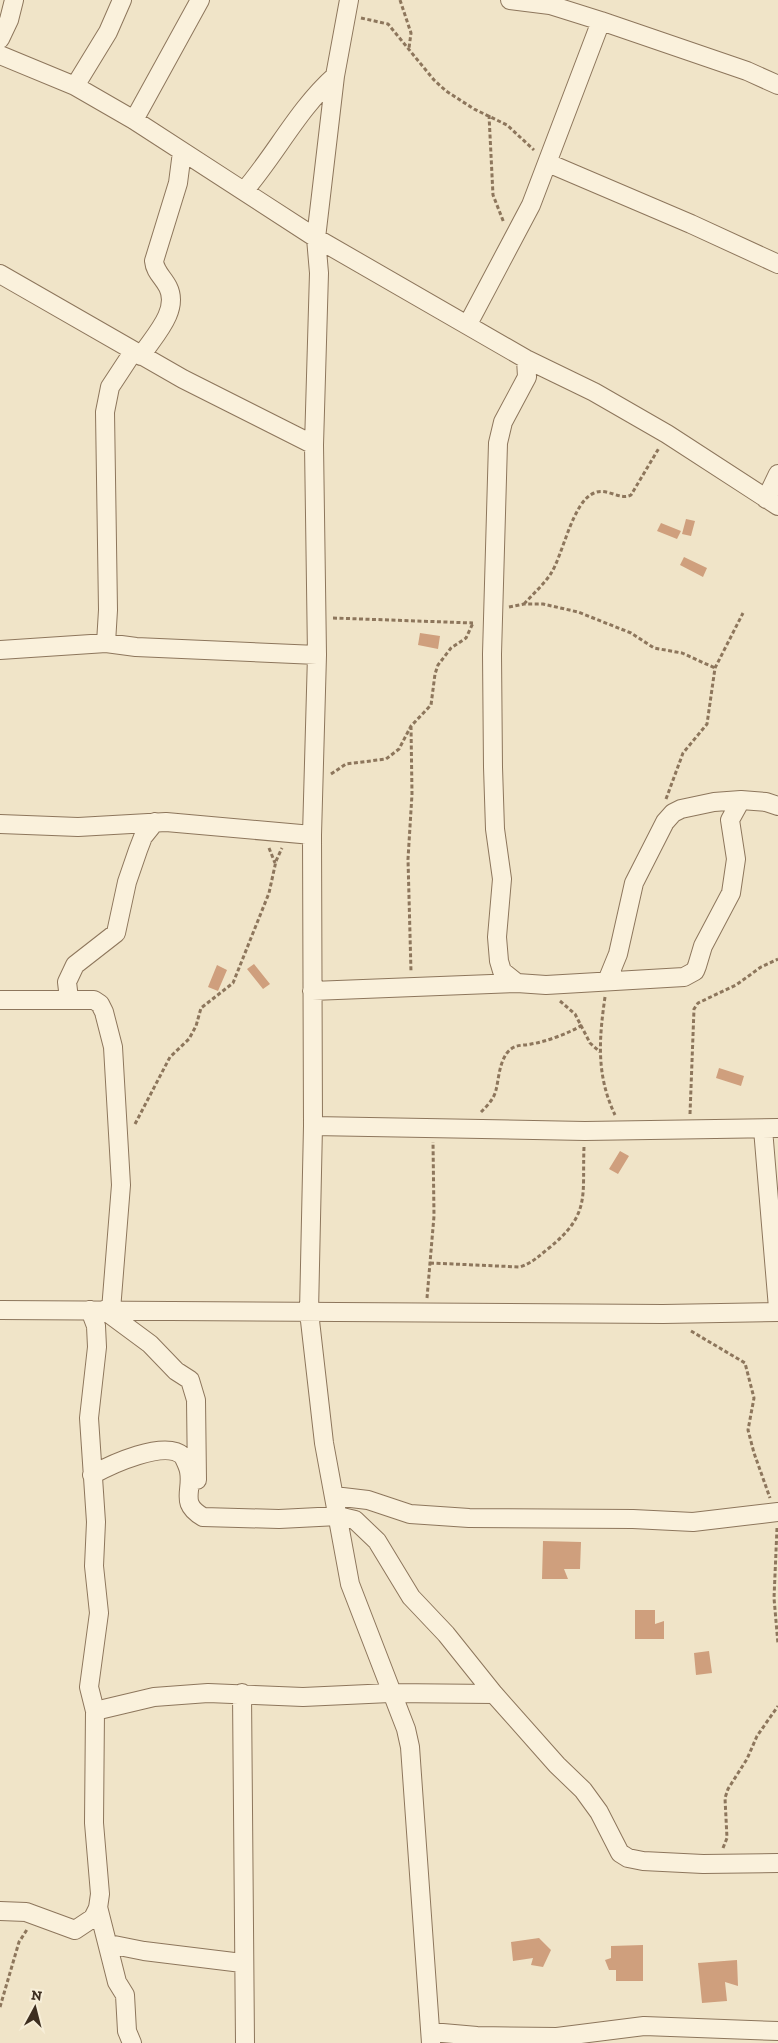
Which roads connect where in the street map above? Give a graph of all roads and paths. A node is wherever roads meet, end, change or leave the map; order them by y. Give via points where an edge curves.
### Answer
1 (14, 0) edge
2 (122, 0) edge
3 (200, 0) edge
4 (400, 0) edge
5 (510, 0) edge
6 (347, 7) edge
7 (601, 21) junction
8 (0, 39) edge
9 (409, 48) junction
10 (0, 55) edge
11 (335, 76) junction
12 (778, 84) edge
13 (75, 86) junction
14 (489, 115) junction
15 (134, 120) junction
16 (182, 152) junction
17 (548, 164) junction
18 (244, 191) junction
19 (316, 238) junction
20 (512, 242) junction
21 (778, 264) edge
22 (0, 274) edge
23 (468, 324) junction
24 (137, 354) junction
25 (526, 358) junction
26 (667, 434) junction
27 (314, 445) junction
28 (778, 474) edge
29 (772, 502) edge
30 (524, 604) junction
31 (493, 612) junction
32 (743, 614) dead end
33 (317, 617) junction
34 (473, 623) junction
35 (106, 643) junction
36 (0, 650) edge
37 (317, 655) junction
38 (715, 668) junction
39 (411, 726) junction
40 (314, 799) junction
41 (741, 800) junction
42 (778, 806) edge
43 (155, 822) junction
44 (665, 822) junction
45 (0, 824) edge
46 (294, 834) junction
47 (312, 835) junction
48 (778, 959) edge
49 (607, 981) junction
50 (517, 983) junction
51 (544, 985) junction
52 (412, 987) junction
53 (312, 991) junction
54 (70, 999) junction
55 (0, 1000) edge
56 (582, 1025) junction
57 (600, 1053) junction
58 (313, 1126) junction
59 (433, 1129) junction
60 (770, 1129) edge
61 (467, 1130) junction
62 (689, 1130) junction
63 (131, 1131) dead end
64 (585, 1131) junction
65 (630, 1131) junction
66 (430, 1263) junction
67 (0, 1310) edge
68 (102, 1310) junction
69 (778, 1310) edge
70 (309, 1312) junction
71 (426, 1312) junction
72 (687, 1329) dead end
73 (92, 1474) junction
74 (334, 1496) junction
75 (192, 1511) junction
76 (778, 1512) edge
77 (338, 1516) junction
78 (778, 1644) edge
79 (242, 1693) junction
80 (390, 1693) junction
81 (494, 1694) junction
82 (778, 1706) edge
83 (95, 1711) junction
84 (778, 1863) edge
85 (707, 1864) junction
86 (98, 1907) junction
87 (0, 1911) edge
88 (43, 1916) junction
89 (109, 1944) junction
90 (242, 1963) junction
91 (0, 2007) edge
92 (778, 2031) edge
93 (431, 2038) edge
94 (132, 2043) edge
95 (245, 2043) edge

1 - 8 street
2 - 13 street via 108,32
3 - 15 street
4 - 9 path via 411,33
5 - 7 street via 550,5
6 - 9 path via 388,24
6 - 11 street
7 - 12 street
7 - 17 street
9 - 14 path via 446,91
10 - 13 street
11 - 18 street via 309,102 266,166
11 - 19 street
13 - 15 street
14 - 17 path via 507,125
14 - 20 path via 493,195
15 - 16 street
16 - 18 street
16 - 24 street via 178,183 154,260 155,269 172,295 172,305
17 - 20 street
17 - 21 street
18 - 19 street
19 - 23 street
19 - 27 street via 319,273
20 - 23 street
22 - 24 street
23 - 25 street
24 - 27 street
24 - 35 street via 110,387 105,412
25 - 26 street
25 - 31 street via 527,377 504,422 498,443
26 - 29 street
26 - 30 path via 631,495 624,497 600,491 585,500 566,535 551,574
27 - 33 street
28 - 29 street
30 - 31 path
30 - 38 path via 552,605 578,612 631,633 654,648 682,653
31 - 34 path
31 - 50 street via 493,790 496,842 502,863 497,937 502,970
32 - 38 path
33 - 34 path
33 - 37 street
34 - 39 path via 466,638 451,648 438,665 431,705
35 - 36 street
35 - 37 street
37 - 40 street
38 - 44 path via 709,719 676,768 666,799
39 - 40 path via 404,744 394,755 338,767
39 - 52 path via 412,794 408,859
40 - 47 street
41 - 42 street
41 - 44 street via 681,809
41 - 49 street via 730,820 736,859 731,893 707,938 695,971 678,979
43 - 45 street via 78,827
43 - 46 street
43 - 54 street via 143,837 135,858 116,933 75,965 67,982
44 - 49 street via 634,882 618,954
46 - 47 street
46 - 63 path via 280,850 269,893 233,983 201,1008 189,1039 170,1057
47 - 53 street
48 - 62 path via 694,1008
49 - 51 street
49 - 57 path
50 - 51 street
50 - 52 street
51 - 56 path via 575,1014
52 - 53 street
53 - 58 street
54 - 55 street
54 - 68 street via 94,1000 100,1004 113,1047 121,1185
56 - 57 path via 590,1043
56 - 61 path via 572,1032 512,1048 498,1072 496,1092
57 - 65 path via 600,1069 615,1116
58 - 59 street
58 - 70 street
59 - 61 street
59 - 66 path via 434,1216
60 - 62 street
60 - 69 street
61 - 64 street
62 - 65 street
64 - 65 street
64 - 66 path via 582,1204 568,1233 531,1264 520,1267
66 - 71 path
67 - 68 street
68 - 70 street
68 - 73 street via 96,1326 97,1348 89,1418
68 - 75 street via 150,1344 176,1371 190,1380 197,1477
69 - 71 street via 662,1314
70 - 71 street
70 - 74 street via 324,1443
72 - 76 path via 745,1363 754,1398 748,1430 754,1454
73 - 75 street via 124,1458 179,1452 189,1472
73 - 83 street via 96,1522 94,1566 99,1613 89,1687
74 - 76 street via 368,1500 410,1514 469,1518 693,1522
74 - 77 street
75 - 77 street via 203,1517 229,1519
76 - 78 path via 774,1598
77 - 80 street via 350,1584
77 - 81 street via 355,1520 377,1541 411,1597 446,1634
79 - 80 street via 303,1697
79 - 83 street via 154,1697
79 - 90 street
80 - 81 street
80 - 93 street via 406,1729 412,1760
81 - 85 street via 583,1790 599,1812 620,1853 643,1861
82 - 85 path via 757,1736 728,1789 725,1798 726,1844
83 - 86 street via 94,1823 100,1894
84 - 85 street
86 - 88 street via 93,1918 75,1930
86 - 89 street
87 - 88 street
88 - 91 path via 29,1927 19,1942
89 - 90 street
89 - 94 street via 117,1982 127,2002 127,2031
90 - 95 street
92 - 93 street via 644,2026 557,2037

